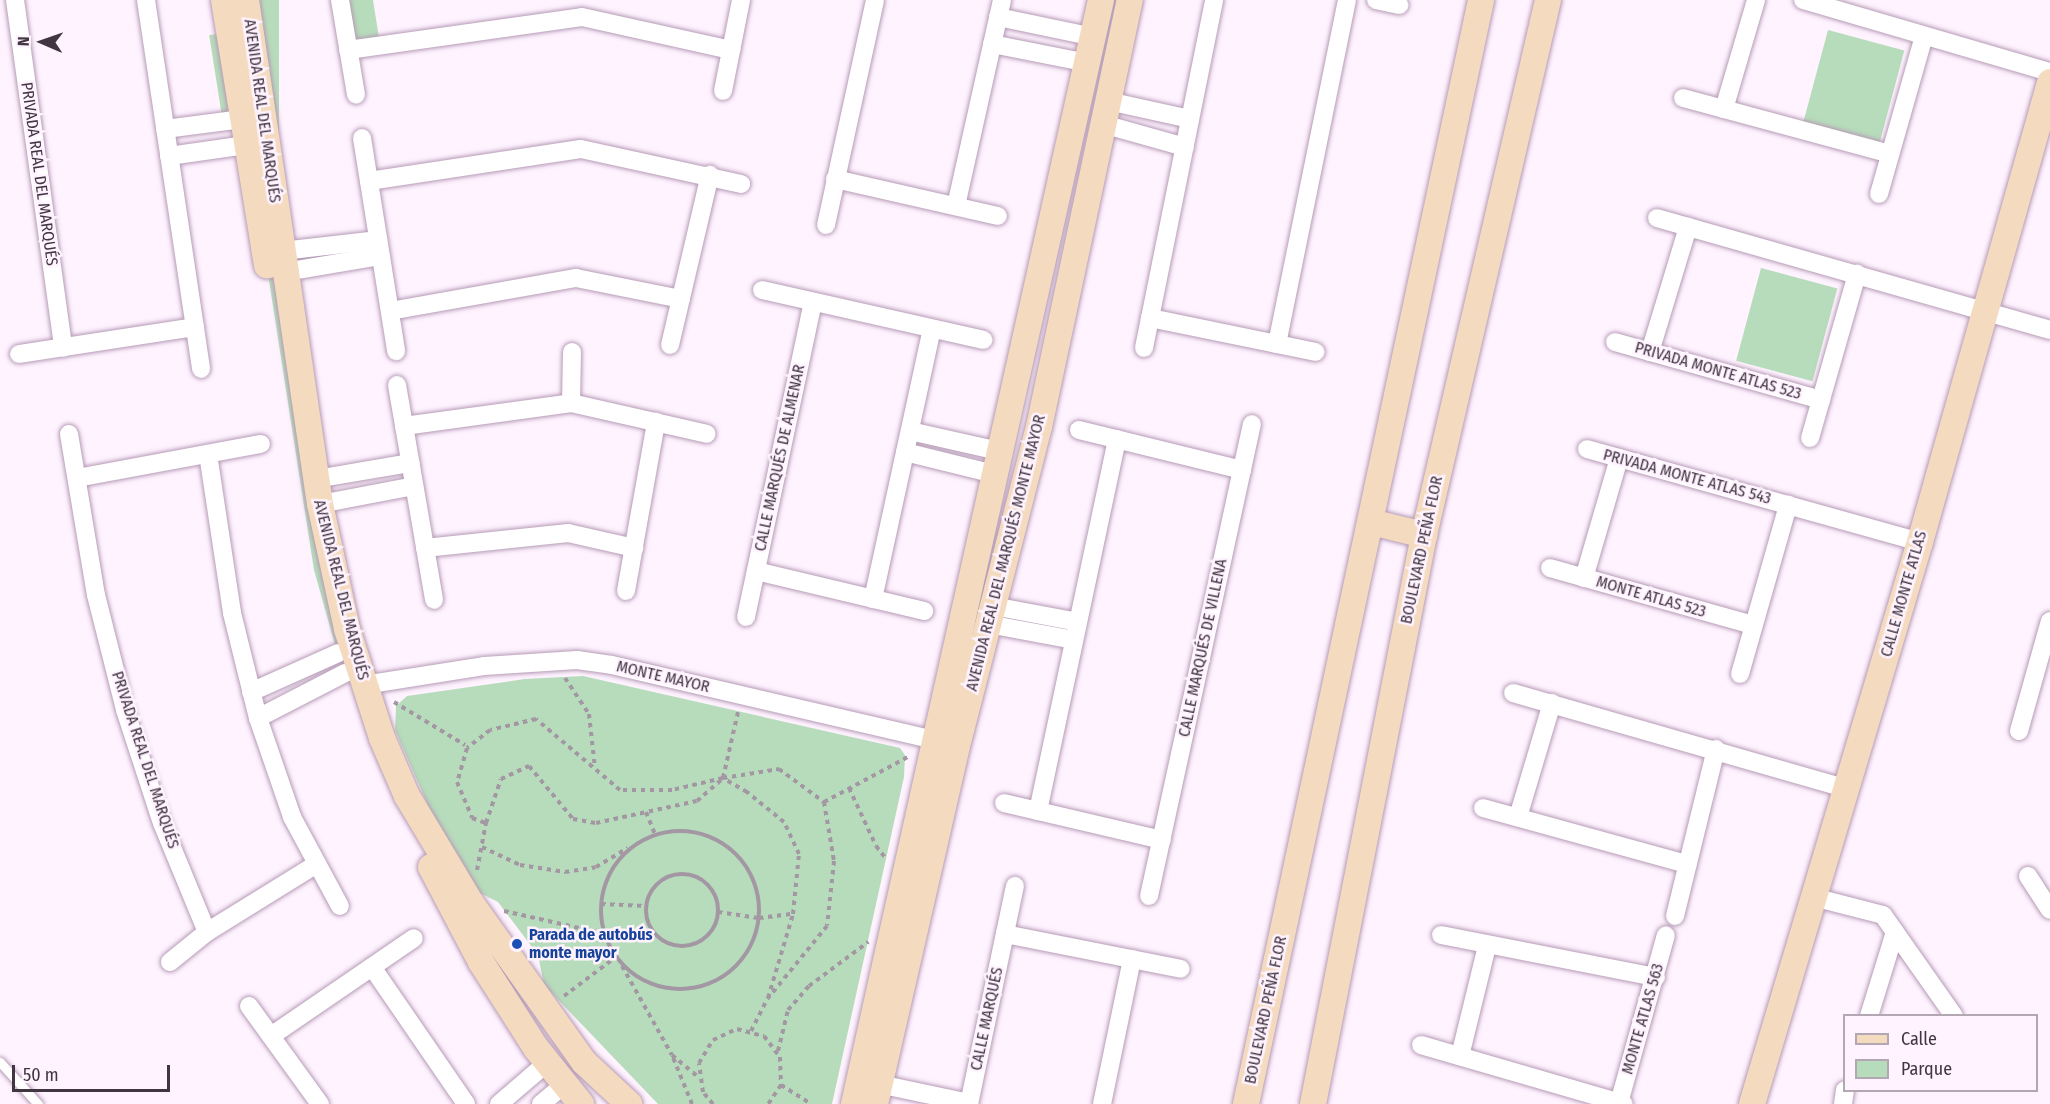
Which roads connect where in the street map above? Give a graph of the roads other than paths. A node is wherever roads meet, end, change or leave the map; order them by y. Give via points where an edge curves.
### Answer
1 (15, 0) edge
2 (146, 0) edge
3 (224, 0) edge
4 (246, 0) edge
5 (340, 0) edge
6 (741, 0) edge
7 (875, 0) edge
8 (1101, 0) edge
9 (1130, 0) edge
10 (1214, 0) edge
11 (1347, 0) edge
12 (1376, 0) edge
13 (1481, 0) edge
14 (1548, 0) edge
15 (1756, 0) edge
16 (1803, 0) edge
17 (1399, 5) dead end
18 (1000, 8) edge
19 (1924, 36) junction
20 (1094, 37) junction
21 (992, 44) junction
22 (348, 50) junction
23 (731, 50) junction
24 (1088, 63) junction
25 (2050, 72) edge
26 (2050, 82) edge
27 (723, 91) dead end
28 (356, 95) dead end
29 (1683, 98) dead end
30 (1724, 109) junction
31 (1106, 112) junction
32 (242, 119) junction
33 (1190, 119) junction
34 (165, 129) junction
35 (362, 138) dead end
36 (246, 145) junction
37 (1185, 147) junction
38 (1890, 154) junction
39 (169, 156) junction
40 (710, 175) junction
41 (835, 179) junction
42 (369, 181) junction
43 (741, 184) dead end
44 (1879, 194) dead end
45 (956, 206) junction
46 (998, 216) dead end
47 (1657, 218) dead end
48 (826, 225) dead end
49 (1688, 227) junction
50 (380, 248) junction
51 (284, 261) junction
52 (1857, 274) junction
53 (762, 290) dead end
54 (681, 299) junction
55 (813, 302) junction
56 (1983, 310) junction
57 (390, 311) junction
58 (1150, 318) junction
59 (195, 327) junction
60 (932, 329) junction
61 (2050, 330) edge
62 (983, 340) dead end
63 (1615, 342) dead end
64 (1277, 344) junction
65 (670, 345) dead end
66 (63, 348) junction
67 (1144, 348) dead end
68 (396, 351) dead end
69 (572, 352) dead end
70 (1316, 352) dead end
71 (1650, 352) junction
72 (19, 354) dead end
73 (201, 369) dead end
74 (397, 385) dead end
75 (1821, 400) junction
76 (571, 403) junction
77 (656, 422) junction
78 (1252, 424) dead end
79 (404, 426) junction
80 (1079, 430) dead end
81 (910, 431) junction
82 (69, 434) dead end
83 (707, 434) dead end
84 (1810, 438) dead end
85 (1117, 439) junction
86 (261, 444) dead end
87 (1587, 449) dead end
88 (905, 452) junction
89 (208, 454) junction
90 (1619, 458) junction
91 (411, 463) junction
92 (1001, 463) junction
93 (1242, 470) junction
94 (77, 478) junction
95 (414, 486) junction
96 (318, 491) junction
97 (1788, 505) junction
98 (1371, 522) junction
99 (1424, 535) junction
100 (1920, 542) junction
101 (425, 548) junction
102 (634, 548) junction
103 (1550, 568) dead end
104 (756, 571) junction
105 (1584, 578) junction
106 (626, 591) dead end
107 (873, 599) junction
108 (434, 600) dead end
109 (924, 611) dead end
110 (991, 615) junction
111 (746, 617) dead end
112 (2050, 621) edge
113 (1078, 622) junction
114 (1753, 626) junction
115 (1074, 640) junction
116 (349, 670) junction
117 (1740, 674) dead end
118 (2042, 683) edge
119 (251, 692) junction
120 (1513, 693) dead end
121 (1552, 703) junction
122 (258, 718) junction
123 (2019, 731) dead end
124 (947, 743) junction
125 (1716, 749) junction
126 (1847, 789) junction
127 (1004, 803) dead end
128 (1484, 807) dead end
129 (1038, 811) junction
130 (1518, 817) junction
131 (1162, 840) junction
132 (1687, 864) junction
133 (315, 865) junction
134 (2028, 876) dead end
135 (1015, 886) dead end
136 (1149, 896) dead end
137 (1813, 897) junction
138 (340, 906) dead end
139 (2050, 910) edge
140 (1675, 916) dead end
141 (207, 932) junction
142 (1895, 932) junction
143 (1005, 934) junction
144 (1666, 934) dead end
145 (1441, 935) dead end
146 (414, 938) dead end
147 (1487, 946) junction
148 (1132, 959) junction
149 (170, 962) dead end
150 (372, 967) junction
151 (1181, 969) dead end
152 (1656, 977) junction
153 (249, 1006) dead end
154 (1870, 1014) edge
155 (1953, 1014) edge
156 (271, 1036) junction
157 (1420, 1045) dead end
158 (1460, 1056) junction
159 (0, 1062) edge
160 (548, 1062) junction
161 (565, 1084) junction
162 (875, 1099) edge
163 (969, 1103) edge
164 (1622, 1103) edge
165 (38, 1104) edge
166 (320, 1104) edge
167 (466, 1104) edge
168 (499, 1104) edge
169 (541, 1104) edge
170 (581, 1104) edge
171 (628, 1104) edge
172 (1102, 1104) edge
173 (1246, 1104) edge
174 (1312, 1104) edge
175 (1752, 1104) edge

1 - 66 street, PRIVADA REAL DEL MARQUÉS
2 - 34 street
3 - 32 street, AVENIDA REAL DEL MARQUÉS
4 - 51 street, AVENIDA REAL DEL MARQUÉS
5 - 22 street
6 - 23 street
7 - 41 street
8 - 20 street, AVENIDA REAL DEL MARQUÉS MONTE MAYOR
9 - 31 street, AVENIDA REAL DEL MARQUÉS MONTE MAYOR
10 - 33 street
11 - 64 street
12 - 17 street
13 - 98 street, BOULEVARD PEÑA FLOR
14 - 99 street, BOULEVARD PEÑA FLOR
15 - 30 street
16 - 19 street
18 - 20 street
18 - 21 street
19 - 25 street
19 - 38 street
20 - 24 street, AVENIDA REAL DEL MARQUÉS MONTE MAYOR
21 - 24 street
21 - 45 street
22 - 23 street via 582,17
22 - 28 street
23 - 27 street
24 - 92 street, AVENIDA REAL DEL MARQUÉS MONTE MAYOR
26 - 56 street, CALLE MONTE ATLAS
29 - 30 street
30 - 38 street
31 - 33 street
31 - 37 street
31 - 110 street, AVENIDA REAL DEL MARQUÉS MONTE MAYOR via 1039,427
32 - 34 street
32 - 36 street, AVENIDA REAL DEL MARQUÉS
33 - 37 street
34 - 39 street
35 - 42 street
36 - 39 street
36 - 116 street, AVENIDA REAL DEL MARQUÉS via 317,566
37 - 58 street
38 - 44 street
39 - 59 street
40 - 42 street via 581,149
40 - 43 street
40 - 54 street
41 - 45 street
41 - 48 street
42 - 50 street
45 - 46 street
47 - 49 street
49 - 52 street
49 - 71 street
50 - 51 street
50 - 57 street
51 - 96 street, AVENIDA REAL DEL MARQUÉS
52 - 56 street
52 - 75 street, PRIVADA MONTE ATLAS 523
53 - 55 street
54 - 57 street via 576,278
54 - 65 street
55 - 60 street
55 - 104 street, CALLE MARQUÉS DE ALMENAR
56 - 61 street
56 - 100 street, CALLE MONTE ATLAS
57 - 68 street
58 - 64 street
58 - 67 street
59 - 66 street
59 - 73 street
60 - 62 street
60 - 81 street
63 - 71 street, PRIVADA MONTE ATLAS 523
64 - 70 street
66 - 72 street
69 - 76 street
71 - 75 street, PRIVADA MONTE ATLAS 523
74 - 79 street
75 - 84 street, PRIVADA MONTE ATLAS 523
76 - 77 street
76 - 79 street
77 - 83 street
77 - 102 street
78 - 93 street, CALLE MARQUÉS DE VILLENA
79 - 91 street
80 - 85 street
81 - 88 street
81 - 92 street
82 - 94 street, PRIVADA REAL DEL MARQUÉS
85 - 93 street
85 - 113 street
86 - 89 street
87 - 90 street, PRIVADA MONTE ATLAS 543
88 - 92 street
88 - 107 street
89 - 94 street
89 - 119 street via 218,534
90 - 97 street, PRIVADA MONTE ATLAS 543
90 - 105 street
91 - 95 street
91 - 96 street
92 - 124 street, AVENIDA REAL DEL MARQUÉS MONTE MAYOR
93 - 131 street, CALLE MARQUÉS DE VILLENA
94 - 141 street, PRIVADA REAL DEL MARQUÉS via 96,595 125,710 162,823
95 - 96 street
95 - 101 street
96 - 116 street, AVENIDA REAL DEL MARQUÉS
97 - 100 street, PRIVADA MONTE ATLAS 543
97 - 114 street, PRIVADA MONTE ATLAS 543
98 - 99 street
98 - 173 street, BOULEVARD PEÑA FLOR
99 - 174 street, BOULEVARD PEÑA FLOR
100 - 126 street, CALLE MONTE ATLAS
101 - 102 street via 568,533
101 - 108 street
102 - 106 street
103 - 105 street, MONTE ATLAS 523
104 - 107 street, CALLE MARQUÉS DE ALMENAR
104 - 111 street
105 - 114 street, MONTE ATLAS 523
107 - 109 street, CALLE MARQUÉS DE ALMENAR
110 - 113 street
110 - 115 street
110 - 124 street, AVENIDA REAL DEL MARQUÉS MONTE MAYOR
112 - 118 street
113 - 115 street
114 - 117 street, PRIVADA MONTE ATLAS 543
115 - 129 street
116 - 119 street
116 - 122 street
116 - 124 street, MONTE MAYOR via 548,660 612,665
116 - 160 street, AVENIDA REAL DEL MARQUÉS via 393,796 481,962
116 - 171 street, AVENIDA REAL DEL MARQUÉS via 407,796 471,903 584,1062
118 - 123 street
119 - 122 street
120 - 121 street
121 - 125 street
121 - 130 street
122 - 133 street via 292,817
124 - 162 street, AVENIDA REAL DEL MARQUÉS MONTE MAYOR
124 - 162 street, AVENIDA REAL DEL MARQUÉS MONTE MAYOR via 895,928
125 - 126 street
125 - 132 street
126 - 137 street, CALLE MONTE ATLAS
127 - 129 street
128 - 130 street
129 - 131 street
130 - 132 street
131 - 136 street, CALLE MARQUÉS DE VILLENA
132 - 140 street
133 - 138 street
133 - 141 street
134 - 139 street
135 - 143 street, CALLE MARQUÉS
137 - 142 street via 1883,915
137 - 175 street, CALLE MONTE ATLAS
141 - 149 street
142 - 154 street
142 - 155 street
143 - 148 street
143 - 163 street, CALLE MARQUÉS
144 - 152 street, MONTE ATLAS 563
145 - 147 street
146 - 150 street
147 - 152 street
147 - 158 street
148 - 151 street
148 - 172 street
150 - 156 street
150 - 167 street
152 - 164 street, MONTE ATLAS 563
153 - 156 street
156 - 166 street
157 - 158 street
158 - 164 street
159 - 165 lane
160 - 161 street, AVENIDA REAL DEL MARQUÉS
160 - 168 street
161 - 169 street
161 - 170 street, AVENIDA REAL DEL MARQUÉS
162 - 163 street

